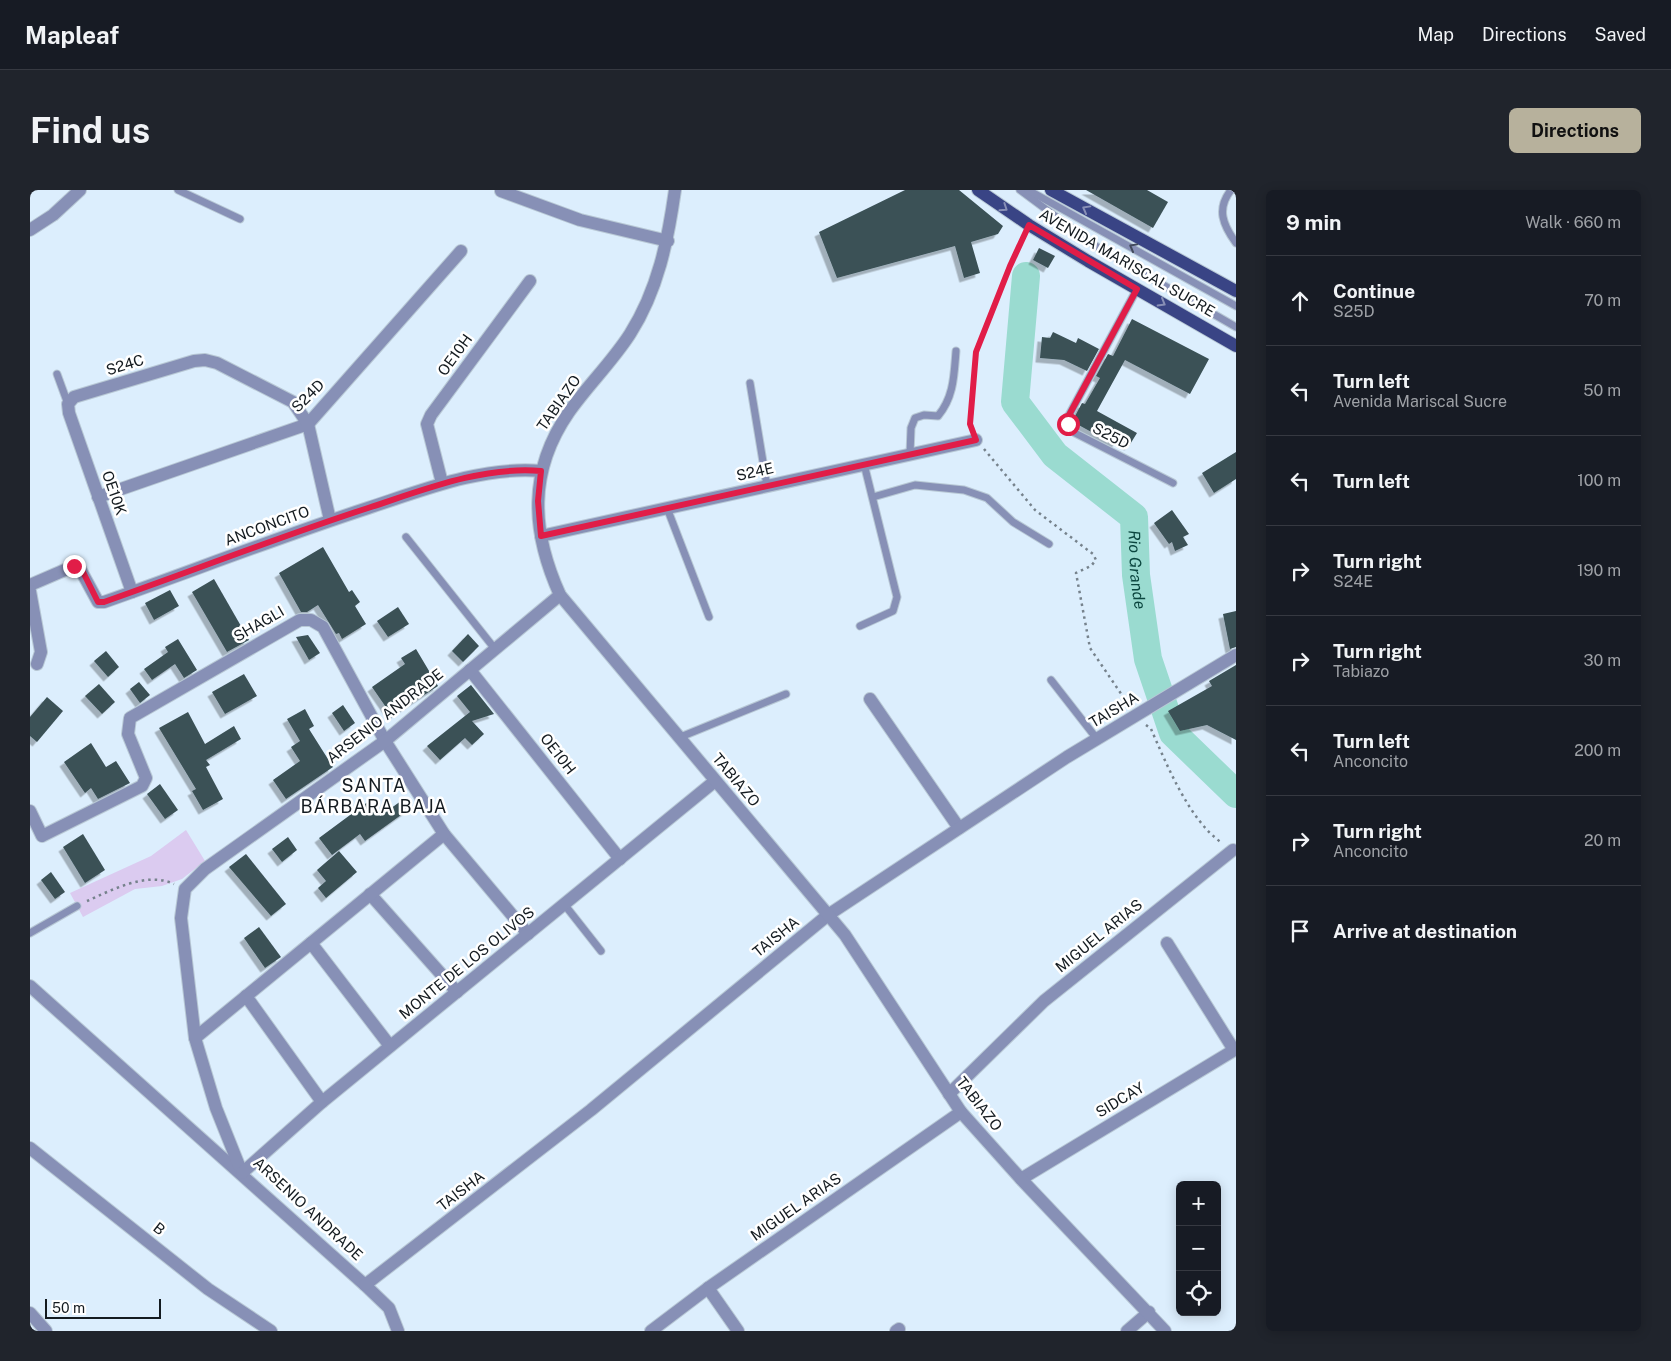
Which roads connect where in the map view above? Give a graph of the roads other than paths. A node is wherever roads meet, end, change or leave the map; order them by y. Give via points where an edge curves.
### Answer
1 (80, 190) edge
2 (178, 190) edge
3 (675, 190) edge
4 (978, 190) edge
5 (1020, 190) edge
6 (1028, 190) edge
7 (1051, 190) edge
8 (1231, 190) edge
9 (501, 191) edge
10 (240, 219) dead end
11 (30, 230) edge
12 (668, 241) junction
13 (1236, 243) edge
14 (461, 251) dead end
15 (530, 281) dead end
16 (1137, 289) junction
17 (1236, 291) edge
18 (1236, 306) edge
19 (1236, 327) edge
20 (1236, 346) edge
21 (956, 351) dead end
22 (57, 374) dead end
23 (750, 383) dead end
24 (68, 404) junction
25 (308, 424) junction
26 (976, 440) road end
27 (910, 454) junction
28 (864, 464) junction
29 (541, 471) junction
30 (442, 484) junction
31 (1173, 484) dead end
32 (767, 486) junction
33 (98, 497) junction
34 (873, 497) junction
35 (667, 508) junction
36 (330, 520) junction
37 (541, 536) junction
38 (406, 537) dead end
39 (1049, 544) dead end
40 (30, 585) edge
41 (30, 591) edge
42 (132, 592) junction
43 (560, 595) junction
44 (709, 618) dead end
45 (860, 626) dead end
46 (495, 649) junction
47 (1236, 655) edge
48 (37, 664) dead end
49 (470, 670) junction
50 (1051, 680) dead end
51 (786, 694) dead end
52 (870, 699) dead end
53 (678, 738) junction
54 (1097, 739) junction
55 (385, 741) junction
56 (715, 781) junction
57 (30, 811) edge
58 (959, 828) junction
59 (444, 834) junction
60 (1233, 850) road end
61 (620, 859) junction
62 (370, 894) junction
63 (564, 904) junction
64 (77, 906) road end
65 (828, 915) junction
66 (30, 933) edge
67 (528, 934) junction
68 (311, 943) junction
69 (1167, 943) dead end
70 (601, 952) dead end
71 (30, 986) edge
72 (457, 992) junction
73 (246, 996) junction
74 (195, 1038) junction
75 (390, 1046) junction
76 (1235, 1050) edge
77 (949, 1094) junction
78 (322, 1102) junction
79 (961, 1112) junction
80 (30, 1148) edge
81 (242, 1173) junction
82 (1021, 1179) junction
83 (365, 1285) junction
84 (708, 1288) junction
85 (1148, 1312) junction
86 (30, 1313) edge
87 (46, 1331) edge
88 (271, 1331) edge
89 (398, 1331) edge
90 (651, 1331) edge
91 (738, 1331) edge
92 (1127, 1331) edge
93 (1165, 1331) edge

1 - 11 street via 53,215
2 - 10 lane
3 - 12 street, TABIAZO
4 -> 16 main road, AVENIDA MARISCAL SUCRE via 1029,225
5 - 19 lane via 1094,245
18 -> 6 lane
17 -> 7 main road, AVENIDA MARISCAL SUCRE
8 - 13 lane via 1221,217
9 - 12 street via 580,220
12 - 29 street, TABIAZO via 649,297 631,332 557,431
14 - 25 street, S24D
15 - 30 street, OE10H via 431,414 427,424
16 -> 20 main road, AVENIDA MARISCAL SUCRE
16 - 31 lane, S25D via 1068,417 1068,424 1076,433
21 - 27 lane via 953,388 946,406 938,416 924,414 914,418
22 - 24 lane
23 - 32 lane
24 - 25 street, S24C via 74,397 205,360 286,397
24 - 33 street, OE10K
25 - 33 street, S24D
25 - 36 street
26 - 27 street, S24E
27 - 28 street, S24E
28 - 32 street, S24E
28 - 34 lane
29 - 30 street, ANCONCITO via 516,469
29 - 37 street, TABIAZO via 538,501
30 - 36 street, ANCONCITO
32 - 35 street, S24E
33 - 42 street, OE10K
34 - 39 lane via 916,485 964,490 987,498 1013,522
34 - 45 lane via 897,597 894,611
35 - 37 street, S24E
35 - 44 lane
36 - 42 street, ANCONCITO
37 - 43 street, TABIAZO
38 - 46 lane
40 - 42 street, ANCONCITO via 74,566 82,570 98,602
41 - 48 street via 42,652
43 - 46 street, ARSENIO ANDRADE
43 - 53 street, TABIAZO
46 - 49 street, ARSENIO ANDRADE
47 - 54 street, TAISHA
49 - 55 street, ARSENIO ANDRADE
49 - 61 street, OE10H
50 - 54 lane
51 - 53 lane
52 - 58 street
53 - 56 street, TABIAZO
54 - 58 street, TAISHA
55 - 57 street, SHAGLI via 323,628 311,620 300,620 130,718 128,734 146,778 142,786 42,836
55 - 59 street, SHAGLI
55 - 74 street, ARSENIO ANDRADE via 205,869 185,889 181,918
56 - 61 street, MONTE DE LOS OLIVOS
56 - 65 street, TABIAZO
58 - 65 street, TAISHA
59 - 62 street
59 - 67 street, SHAGLI
60 - 77 street, MIGUEL ARIAS via 1044,1001
61 - 63 street, MONTE DE LOS OLIVOS
62 - 68 street
62 - 72 street
63 - 67 street, MONTE DE LOS OLIVOS
63 - 70 lane
64 - 66 lane
65 - 77 street, TABIAZO via 872,975
65 - 83 street, TAISHA via 591,1110
67 - 72 street, MONTE DE LOS OLIVOS
68 - 73 street
68 - 75 street
69 - 76 street
71 - 81 street
72 - 75 street, MONTE DE LOS OLIVOS
73 - 74 street
73 - 78 street
74 - 81 street, ARSENIO ANDRADE via 216,1108
75 - 78 street, MONTE DE LOS OLIVOS
76 - 82 street, SIDCAY
77 - 79 street, TABIAZO
78 - 81 street, MONTE DE LOS OLIVOS
79 - 82 street, TABIAZO
79 - 84 street, MIGUEL ARIAS
80 - 88 street, B via 208,1289
81 - 83 street, ARSENIO ANDRADE
82 - 85 street, TABIAZO
83 - 89 street, ARSENIO ANDRADE via 389,1308
84 - 90 street, MIGUEL ARIAS
84 - 91 street
85 - 92 street
85 - 93 street, TABIAZO
86 - 87 street

